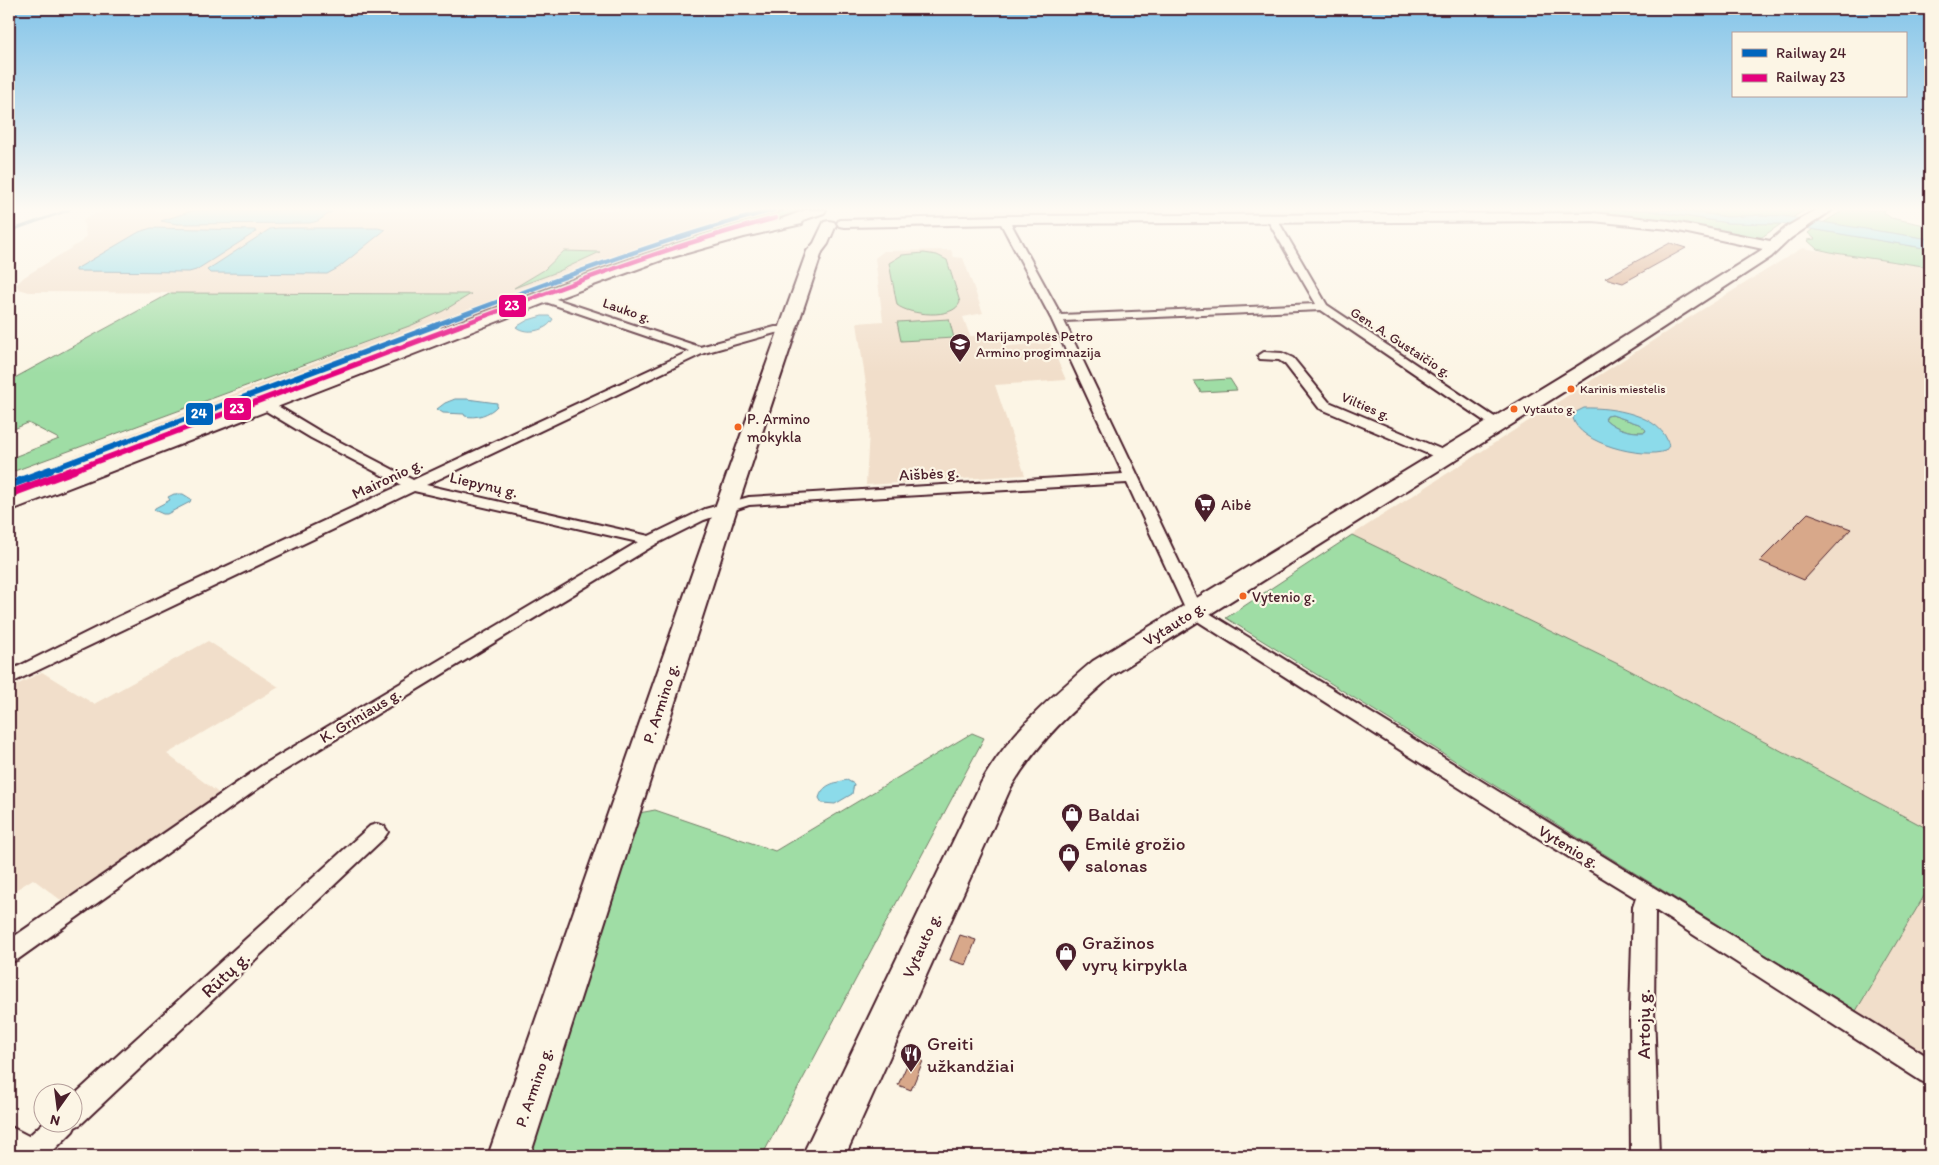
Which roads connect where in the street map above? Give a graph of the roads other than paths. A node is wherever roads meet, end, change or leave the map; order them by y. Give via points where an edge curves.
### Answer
1 (637, 264) edge
2 (810, 264) edge
3 (1028, 264) edge
4 (1298, 264) edge
5 (1750, 264) edge
6 (544, 298) junction
7 (1323, 307) junction
8 (1057, 318) junction
9 (788, 330) junction
10 (700, 351) junction
11 (1264, 356) dead end
12 (266, 405) junction
13 (1498, 424) junction
14 (1445, 456) junction
15 (1133, 478) junction
16 (413, 486) junction
17 (9, 504) edge
18 (727, 505) junction
19 (651, 541) junction
20 (1194, 611) junction
21 (9, 678) edge
22 (377, 832) dead end
23 (1649, 894) junction
24 (9, 953) edge
25 (1930, 1072) edge
26 (82, 1106) edge
27 (50, 1132) edge
28 (23, 1151) edge
29 (509, 1156) edge
30 (823, 1156) edge
31 (1645, 1156) edge

1 - 6 main road
2 - 9 main road, P. Armino g.
3 - 8 street
4 - 7 street, Gen. A. Gustaičio g.
5 - 13 main road, Vytauto g.
6 - 10 street, Lauko g.
6 - 12 main road
7 - 8 street
7 - 13 street, Gen. A. Gustaičio g.
8 - 15 street
9 - 10 street, Maironio g. via 775,330
9 - 18 main road, P. Armino g.
10 - 16 street, Maironio g.
11 - 14 street, Vilties g. via 1282,357 1289,361 1324,405
12 - 16 street, Liepynų g.
12 - 17 main road
13 - 14 main road, Vytauto g.
14 - 20 main road, Vytauto g.
15 - 18 street, Aišbės g. via 749,500
15 - 20 street
16 - 19 street, Liepynų g.
16 - 21 street, Maironio g.
18 - 19 street, K. Griniaus g. via 698,515
18 - 29 main road, P. Armino g.
19 - 24 street, K. Griniaus g. via 270,770
20 - 23 street, Vytenio g.
20 - 30 main road, Vytauto g. via 1103,668 1051,713 1018,750 981,814
22 - 26 street, Rūtų g.
23 - 25 street, Vytenio g.
23 - 31 street, Artojų g. via 1644,907 1642,1010
27 - 28 street

